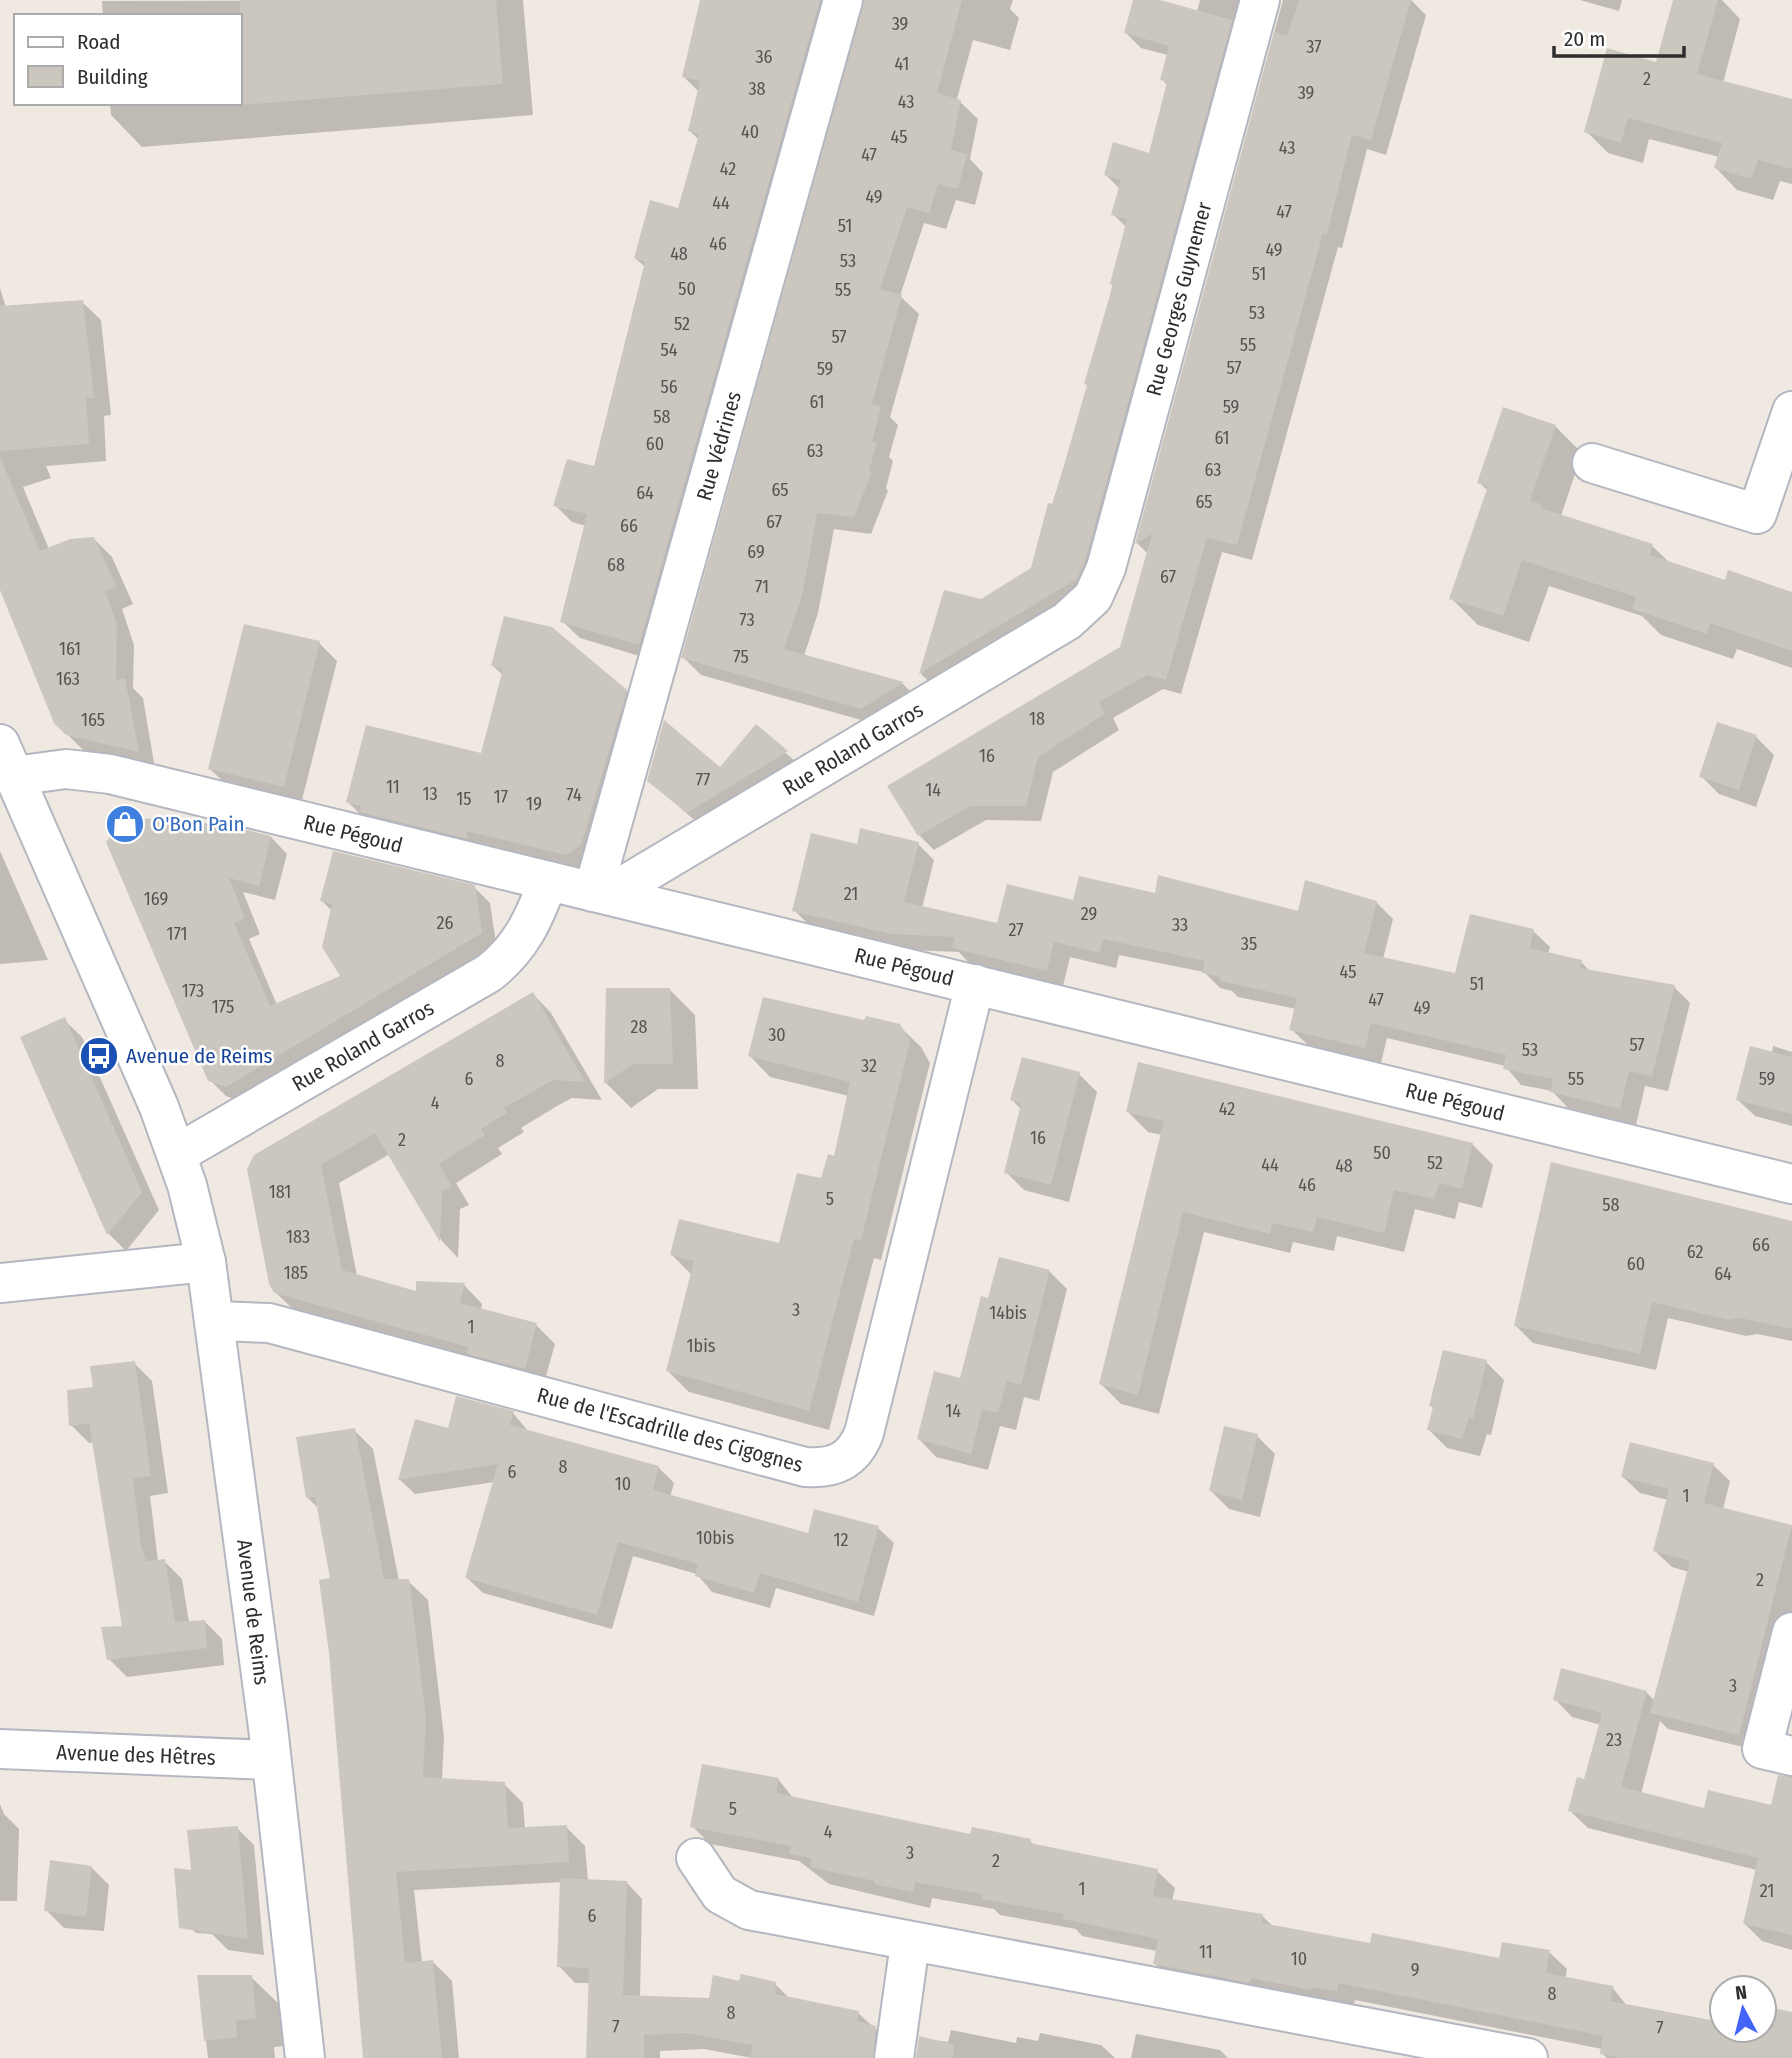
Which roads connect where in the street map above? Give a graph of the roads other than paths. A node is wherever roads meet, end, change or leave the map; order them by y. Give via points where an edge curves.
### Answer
1 (844, 0) edge
2 (1260, 0) edge
3 (1792, 411) edge
4 (1592, 463) dead end
5 (1093, 597) joint
6 (7, 760) edge
7 (548, 881) junction
8 (601, 894) junction
9 (975, 984) junction
10 (177, 1154) junction
11 (1792, 1184) edge
12 (206, 1262) junction
13 (0, 1283) edge
14 (216, 1321) junction
15 (1792, 1632) edge
16 (0, 1749) edge
17 (1792, 1756) edge
18 (271, 1760) junction
19 (696, 1858) dead end
20 (910, 1943) junction
21 (305, 2058) edge
22 (894, 2058) edge
23 (1528, 2058) edge

1 - 8 street, Rue Védrines
2 - 5 street, Rue Georges Guynemer via 1106,568
3 - 4 street via 1758,514
5 - 8 street, Rue Roland Garros via 1067,621
6 - 7 street, Rue Pégoud via 110,774
6 - 10 street, Avenue de Reims
7 - 8 street, Rue Pégoud
7 - 10 street, Rue Roland Garros via 518,946 489,973
8 - 9 street, Rue Pégoud
9 - 11 street, Rue Pégoud
9 - 14 street, Rue de l'Escadrille des Cigognes via 864,1433 858,1447 836,1465 805,1467 269,1323
10 - 12 street, Avenue de Reims
12 - 13 street
12 - 14 street, Avenue de Reims
14 - 18 street, Avenue de Reims
15 - 17 street via 1762,1749
16 - 18 street, Avenue des Hêtres
18 - 21 street, Avenue de Reims
19 - 20 street via 720,1894 741,1907
20 - 22 street
20 - 23 street

